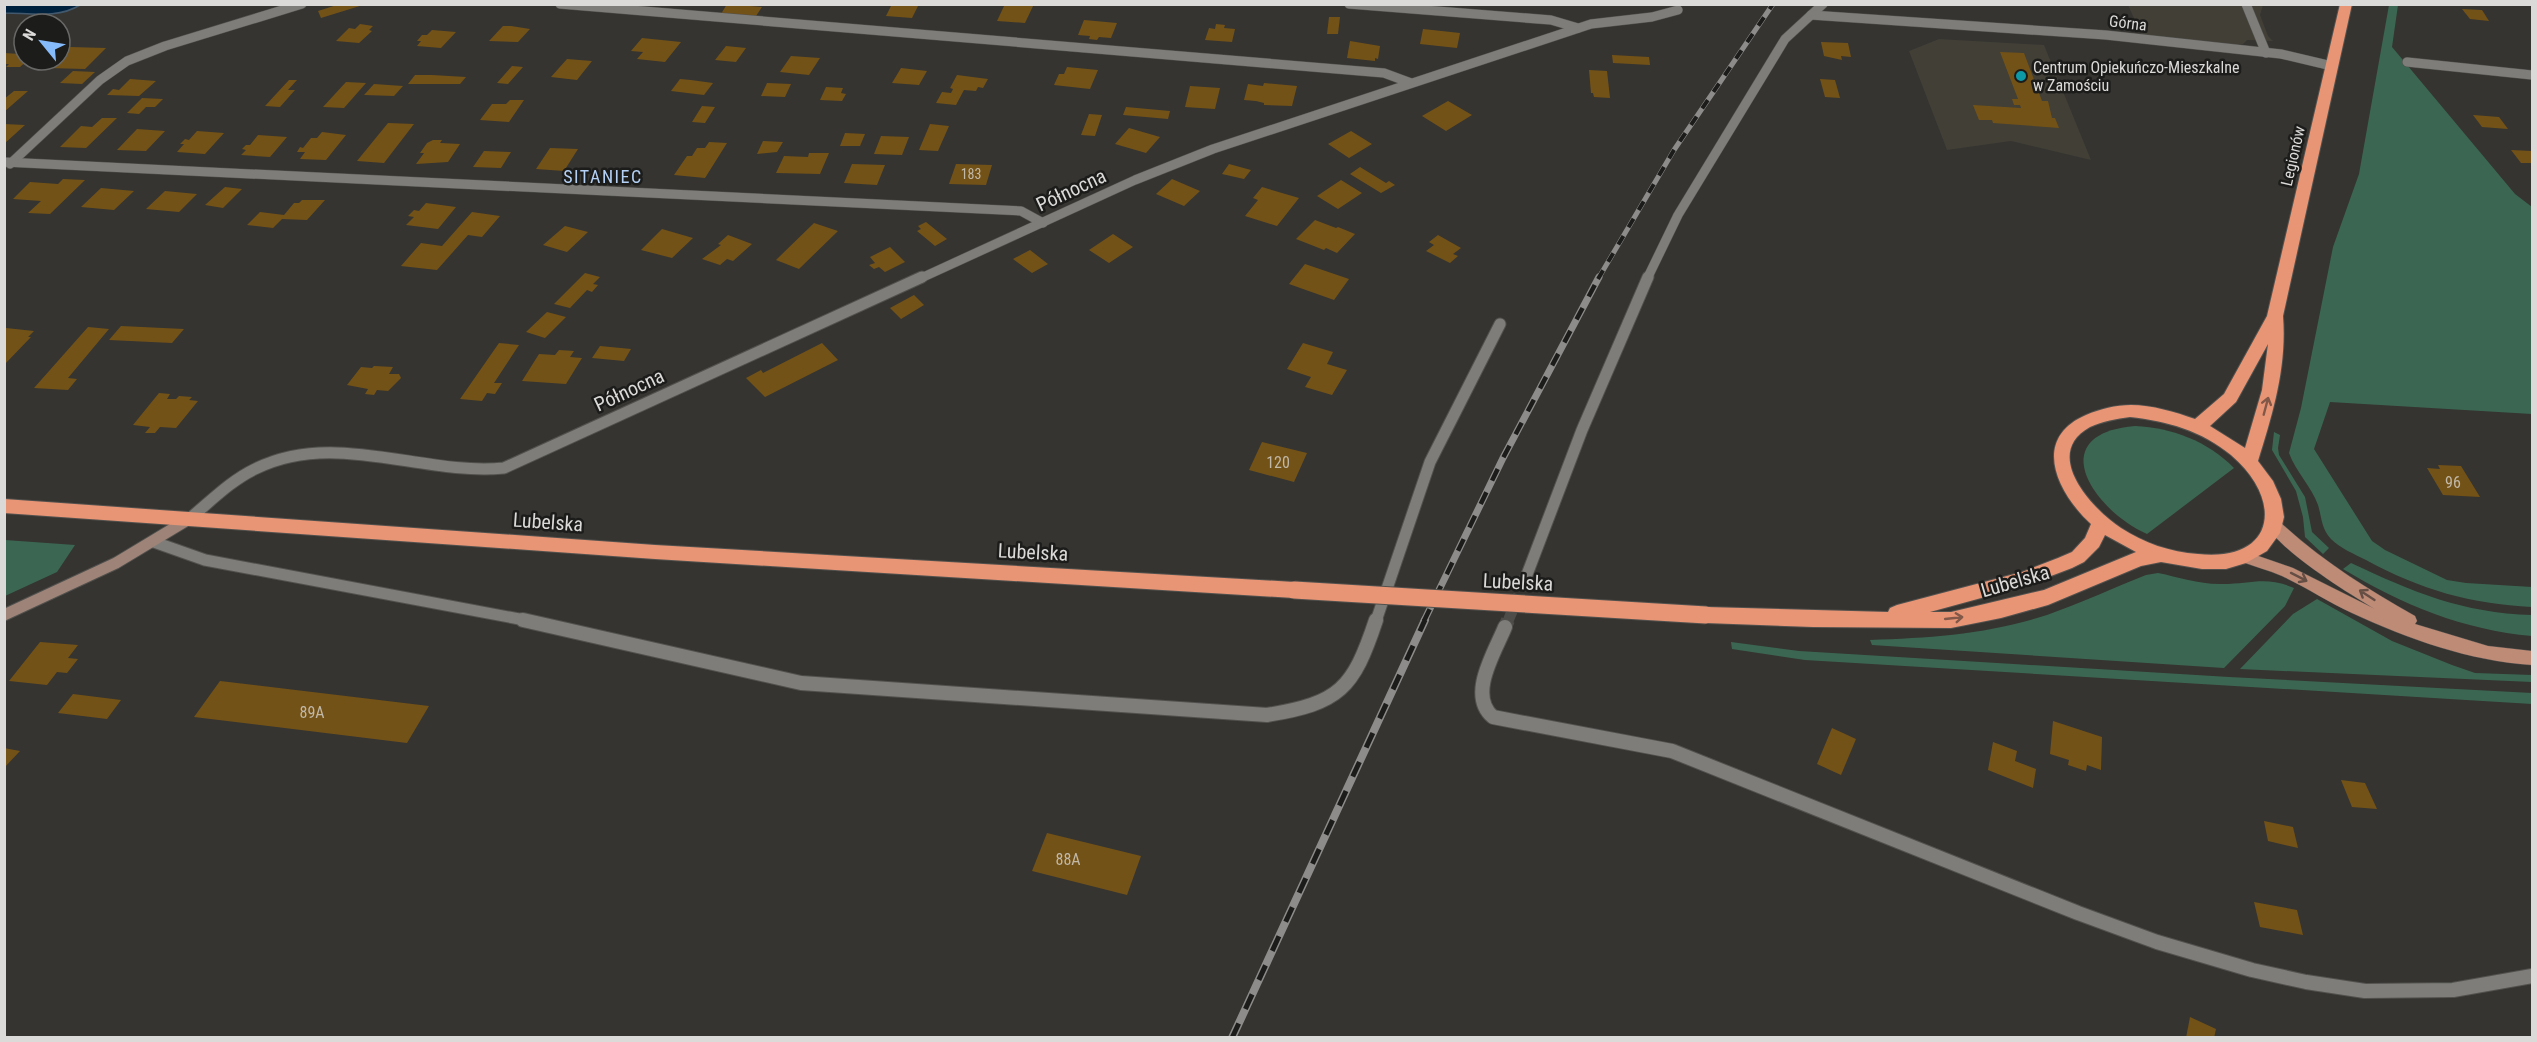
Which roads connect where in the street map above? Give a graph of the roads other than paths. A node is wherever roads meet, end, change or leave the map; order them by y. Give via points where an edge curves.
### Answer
1 (302, 4) edge
2 (560, 4) edge
3 (1349, 4) edge
4 (1823, 4) edge
5 (2246, 4) edge
6 (2346, 4) edge
7 (1678, 10) dead end
8 (1811, 15) junction
9 (1578, 28) junction
10 (2266, 53) junction
11 (2407, 62) dead end
12 (2332, 66) junction
13 (2532, 75) edge
14 (1411, 83) junction
15 (7, 164) edge
16 (1043, 223) junction
17 (2275, 316) junction
18 (1500, 324) dead end
19 (2197, 426) junction
20 (2249, 461) junction
21 (4, 506) edge
22 (189, 519) junction
23 (2100, 523) junction
24 (2275, 526) junction
25 (154, 542) junction
26 (2160, 555) junction
27 (2244, 557) junction
28 (1523, 585) tunnel mouth
29 (4, 615) edge
30 (1875, 618) junction
31 (1505, 627) tunnel mouth
32 (2435, 636) junction
33 (2532, 658) edge
34 (2532, 976) edge

1 - 15 street via 127,61 100,80
2 - 14 street via 1384,73
3 - 9 street via 1551,20
4 - 8 street
5 - 10 street
6 - 12 highway, Legionów
7 - 9 street, Północna
8 - 10 street, Górna via 2106,35
8 - 28 street via 1774,54 1678,215 1582,430
9 - 14 street, Północna
10 - 12 street, Górna
11 - 13 street
12 - 17 highway, Legionów
14 - 16 street, Północna via 1213,149
15 - 16 street via 1021,211
16 - 22 street, Północna via 504,468 475,470 337,452 290,457 265,464 242,477
17 - 19 highway, Legionów via 2230,398
20 -> 17 highway, Legionów via 2276,366
18 - 25 street via 1430,462 1372,634 1353,678 1332,698 1306,709 1267,715 801,683 508,616 205,560
19 - 20 highway
19 - 23 highway via 2163,415 2130,411 2102,414 2071,432 2062,451 2064,474 2077,499
20 - 24 highway via 2272,494
21 - 22 highway, Lubelska
22 - 25 main road
22 - 30 highway, Lubelska, bridge via 655,552 1706,615
23 - 26 highway
23 - 30 highway, Lubelska via 2088,549 2045,572
24 - 27 highway via 2264,544
32 -> 24 main road via 2328,569
25 - 29 main road
26 - 27 highway via 2206,563
30 -> 26 highway, Lubelska via 1951,620 2001,610 2057,594 2138,559
27 -> 32 main road via 2288,572 2356,608
31 - 34 street via 1482,701 1492,717 1506,722 1672,751 2078,913 2157,942 2253,970 2365,991 2453,990
32 - 33 main road via 2488,653

